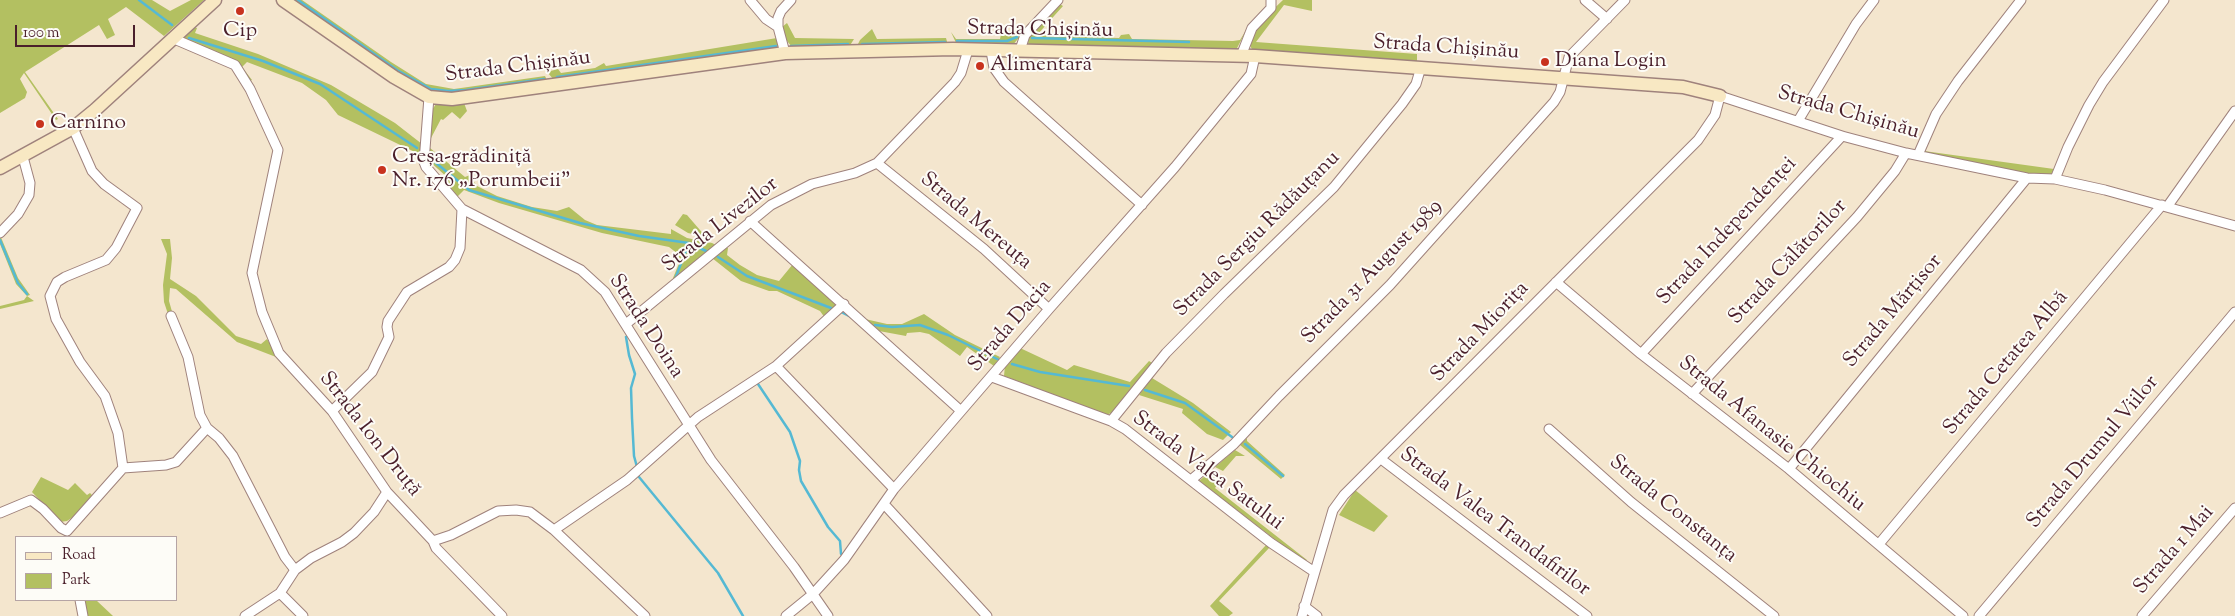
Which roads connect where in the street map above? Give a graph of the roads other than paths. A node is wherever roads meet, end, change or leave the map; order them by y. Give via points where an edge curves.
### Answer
1 (215, 0) edge
2 (283, 0) edge
3 (750, 0) edge
4 (791, 0) edge
5 (1058, 0) edge
6 (1271, 0) edge
7 (1586, 0) edge
8 (1625, 0) edge
9 (1874, 0) edge
10 (2021, 0) edge
11 (2164, 0) edge
12 (1607, 18) junction
13 (778, 27) junction
14 (172, 38) junction
15 (968, 50) junction
16 (1020, 50) junction
17 (991, 51) junction
18 (785, 53) junction
19 (1240, 56) junction
20 (1255, 56) junction
21 (1421, 67) junction
22 (1564, 78) junction
23 (1720, 96) junction
24 (429, 97) junction
25 (2235, 111) edge
26 (1798, 121) junction
27 (72, 128) junction
28 (1842, 136) junction
29 (1906, 152) junction
30 (1918, 155) junction
31 (23, 157) junction
32 (877, 163) junction
33 (0, 168) edge
34 (2027, 178) junction
35 (2055, 179) junction
36 (1142, 204) junction
37 (2165, 206) junction
38 (462, 209) junction
39 (750, 221) junction
40 (2235, 226) edge
41 (0, 233) edge
42 (1556, 282) junction
43 (844, 304) junction
44 (1049, 309) junction
45 (2235, 312) edge
46 (171, 316) dead end
47 (626, 324) junction
48 (1641, 354) junction
49 (776, 366) junction
50 (992, 377) junction
51 (1692, 394) junction
52 (332, 411) junction
53 (962, 411) junction
54 (1111, 421) junction
55 (688, 426) junction
56 (207, 428) junction
57 (1549, 429) dead end
58 (1381, 459) junction
59 (124, 468) junction
60 (1789, 468) junction
61 (1191, 480) junction
62 (894, 489) junction
63 (387, 492) junction
64 (884, 504) junction
65 (2235, 508) edge
66 (0, 513) edge
67 (554, 530) junction
68 (68, 534) edge
69 (433, 541) junction
70 (1879, 544) junction
71 (296, 570) junction
72 (1314, 571) junction
73 (280, 592) junction
74 (813, 594) junction
75 (80, 601) edge
76 (1304, 606) junction
77 (83, 616) edge
78 (245, 616) edge
79 (303, 616) edge
80 (502, 616) edge
81 (645, 616) edge
82 (786, 616) edge
83 (828, 616) edge
84 (987, 616) edge
85 (1302, 616) edge
86 (1317, 616) edge
87 (1587, 616) edge
88 (1774, 616) edge
89 (1963, 616) edge
90 (1979, 616) edge
91 (2142, 616) edge

1 - 14 street
2 - 24 street, Strada Chișinău
3 - 13 street via 766,19
4 - 13 street via 781,11
5 - 16 street via 1025,35
6 - 19 street via 1271,8 1252,28
7 - 12 street
8 - 12 street, Strada 31 August 1989
9 - 26 street
10 - 30 street via 1936,114
11 - 35 street via 2088,105
12 - 22 street, Strada 31 August 1989 via 1569,57
13 - 18 street
14 - 27 street
14 - 52 street, Strada Ion Druță via 235,65 250,89 278,150 252,273 254,286 279,353
15 - 17 street, Strada Chișinău
15 - 18 street, Strada Chișinău
15 - 32 street, Strada Livezilor via 955,82
16 - 17 street, Strada Chișinău
16 - 19 street, Strada Chișinău
17 - 36 street via 998,76
18 - 24 street, Strada Chișinău via 493,95 452,100
19 - 20 street, Strada Chișinău
20 - 21 street, Strada Chișinău
20 - 36 street, Strada Dacia via 1253,69 1232,98
21 - 22 street, Strada Chișinău
21 - 54 street, Strada Sergiu Rădăuțanu via 1416,84 1402,104 1334,188 1166,354
22 - 23 street, Strada Chișinău via 1683,87
22 - 61 street, Strada 31 August 1989 via 1554,102 1390,285 1234,444
23 - 26 street, Strada Chișinău
23 - 42 street, Strada Miorița via 1715,115 1698,140
24 - 38 street, Strada Doina via 424,162
25 - 37 street, Strada Cetatea Albă
26 - 28 street, Strada Chișinău
27 - 31 street
27 - 59 street via 92,171 137,208 106,260 57,282 50,296 56,319 80,362 105,396 118,433
28 - 29 street, Strada Chișinău
28 - 48 street, Strada Independenței
29 - 30 street, Strada Chișinău
29 - 51 street, Strada Călătorilor via 1895,171 1857,217
30 - 34 street, Strada Chișinău
31 - 33 street
31 - 41 street via 30,183 29,195 18,214
32 - 39 street, Strada Livezilor via 792,193
32 - 44 street, Strada Mereuța via 984,249
34 - 35 street, Strada Chișinău
34 - 60 street, Strada Mărțisor
35 - 37 street, Strada Chișinău
36 - 44 street, Strada Dacia
37 - 40 street, Strada Chișinău
37 - 70 street, Strada Cetatea Albă
38 - 47 street, Strada Doina via 581,270 606,292
38 - 52 street via 460,248 455,260 407,292 388,321 390,337 372,372
39 - 43 street
39 - 47 street, Strada Livezilor
42 - 48 street, Strada Afanasie Chiochiu
42 - 58 street, Strada Miorița
43 - 49 street
43 - 53 street
44 - 50 street, Strada Dacia
45 - 90 street, Strada Drumul Viilor
46 - 56 street via 188,357 200,415
47 - 55 street, Strada Doina
48 - 51 street, Strada Afanasie Chiochiu
49 - 55 street
49 - 62 street
50 - 53 street, Strada Dacia
50 - 54 street, Strada Valea Satului
51 - 60 street, Strada Afanasie Chiochiu
52 - 63 street, Strada Ion Druță
53 - 62 street, Strada Dacia
54 - 61 street, Strada Valea Satului
55 - 67 street via 627,480
55 - 74 street, Strada Doina
56 - 59 street via 176,462
56 - 71 street via 233,456 285,556
57 - 88 street, Strada Constanța via 1631,502
58 - 72 street, Strada Miorița via 1333,510
58 - 87 street, Strada Valea Trandafirilor
59 - 68 street
60 - 70 street, Strada Afanasie Chiochiu
61 - 72 street, Strada Valea Satului via 1270,543
62 - 64 street, Strada Dacia
63 - 69 street, Strada Ion Druță
63 - 71 street via 354,533 310,558
64 - 74 street, Strada Dacia via 844,560
64 - 84 street
65 - 91 street, Strada 1 Mai
66 - 68 street via 31,500
67 - 69 street via 530,512 498,511
67 - 81 street
69 - 80 street, Strada Ion Druță via 436,548
70 - 89 street, Strada Afanasie Chiochiu
71 - 73 street
72 - 76 street, Strada Miorița
73 - 78 street
73 - 79 street
74 - 82 street, Strada Dacia
74 - 83 street, Strada Doina
75 - 77 street
76 - 85 street, Strada Miorița
76 - 86 street

